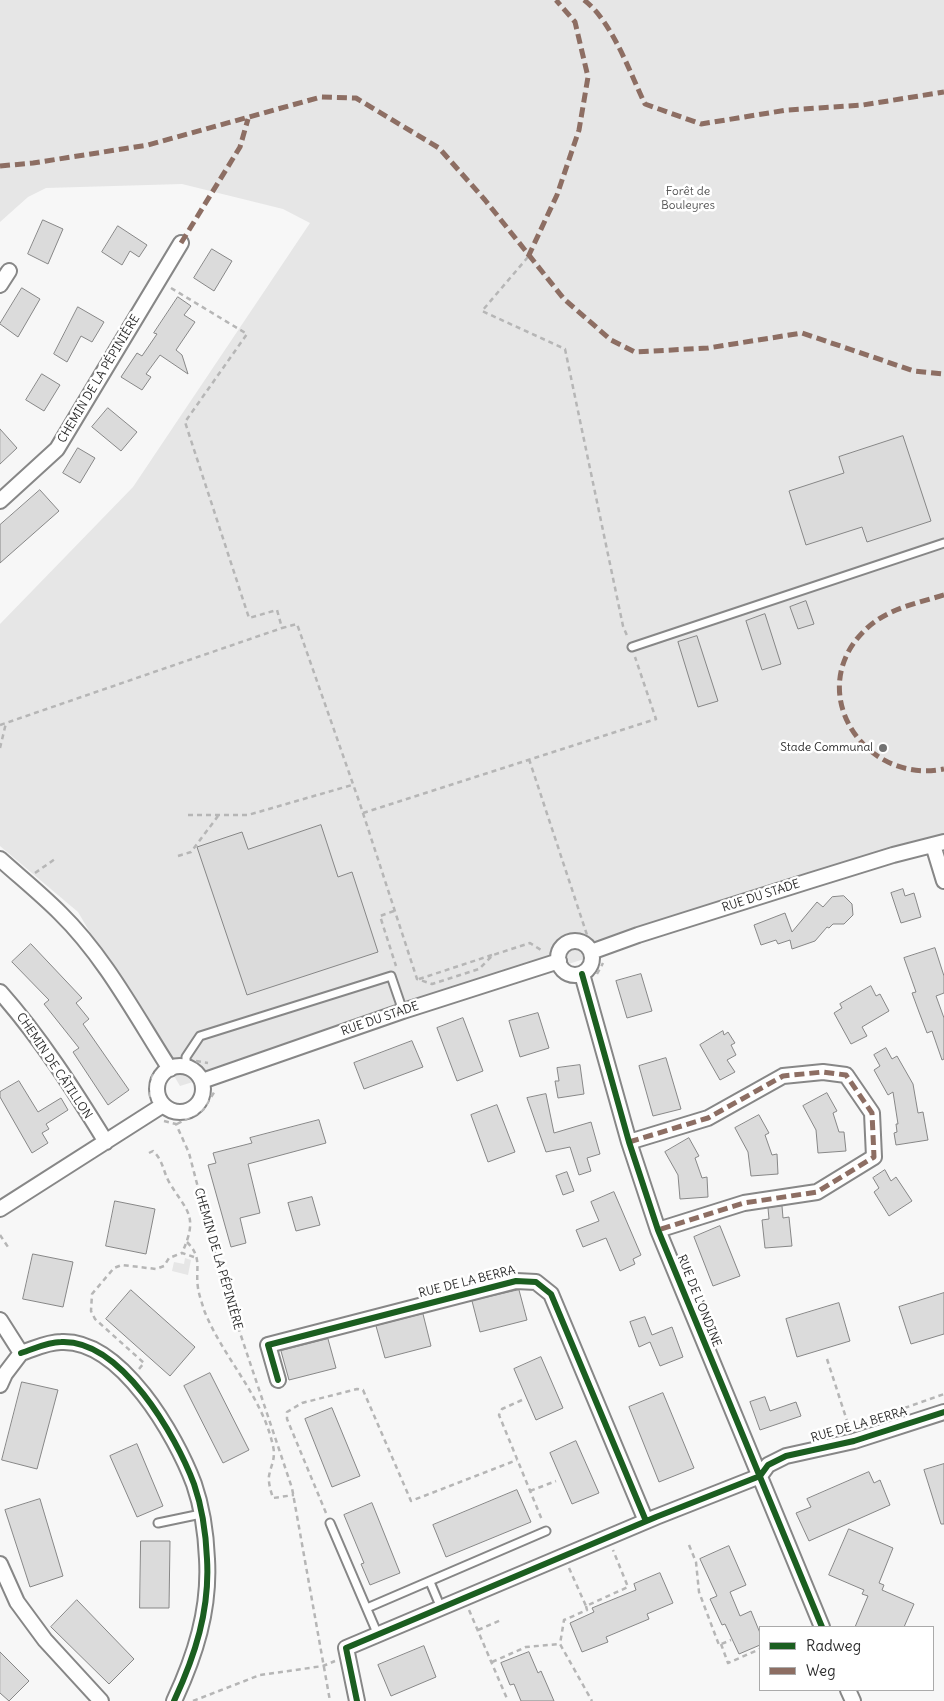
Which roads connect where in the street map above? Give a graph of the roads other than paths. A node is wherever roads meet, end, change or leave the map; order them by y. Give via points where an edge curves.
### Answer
1 (181, 244) dead end
2 (9, 271) dead end
3 (0, 285) edge
4 (0, 501) edge
5 (944, 543) edge
6 (632, 647) road end
7 (938, 844) edge
8 (0, 860) edge
9 (944, 880) edge
10 (591, 952) junction
11 (558, 961) junction
12 (588, 976) junction
13 (0, 992) edge
14 (403, 1011) junction
15 (186, 1067) junction
16 (170, 1069) junction
17 (202, 1081) junction
18 (160, 1107) junction
19 (106, 1142) junction
20 (629, 1142) junction
21 (0, 1209) edge
22 (658, 1230) junction
23 (0, 1320) edge
24 (21, 1353) junction
25 (278, 1380) dead end
26 (0, 1385) edge
27 (944, 1412) edge
28 (760, 1476) junction
29 (202, 1514) junction
30 (646, 1521) junction
31 (158, 1523) dead end
32 (330, 1523) road end
33 (546, 1532) road end
34 (0, 1564) edge
35 (430, 1582) junction
36 (367, 1608) junction
37 (440, 1608) junction
38 (822, 1626) edge
39 (378, 1634) junction
40 (101, 1701) edge
41 (174, 1701) edge
42 (357, 1701) edge

1 - 4 street, CHEMIN DE LA PÉPINIÈRE via 57,449
2 - 3 street
5 - 6 lane
7 - 9 street, RUE DU STADE
7 - 10 street, RUE DU STADE via 809,881
8 - 16 street via 60,913 111,974
10 - 11 street via 586,945 573,941 562,948
10 - 12 street via 593,958
11 - 12 street via 570,975
11 - 14 street, RUE DU STADE
12 - 20 street, RUE DE L'ONDINE
13 - 19 street, CHEMIN DE CÂTILLON via 16,1009
14 - 15 lane via 391,976 200,1036 186,1057
14 - 17 street, RUE DU STADE
15 - 16 street
15 - 17 street via 195,1071
16 - 18 street via 163,1074 158,1085
17 - 18 street via 202,1097 191,1110 177,1112
18 - 19 street
19 - 21 street
20 - 22 street, RUE DE L'ONDINE
20 - 22 street via 708,1118 783,1076 823,1072 846,1075 872,1114 874,1157 817,1192 744,1203
22 - 28 street, RUE DE L'ONDINE
23 - 24 street
24 - 26 street
24 - 29 street via 62,1342 83,1345 103,1356 127,1376 149,1400 168,1429 194,1486
25 - 30 street, RUE DE LA BERRA via 268,1345 516,1281 536,1282 551,1294
27 - 28 street, RUE DE LA BERRA via 854,1441 786,1456 768,1465
28 - 30 street, RUE DE LA BERRA
28 - 38 street, RUE DE L'ONDINE
29 - 31 lane
29 - 41 street via 208,1559 206,1610 198,1641
30 - 37 street, RUE DE LA BERRA
32 - 36 lane
33 - 35 lane
34 - 40 street via 17,1602 45,1640
35 - 36 lane
35 - 37 lane
36 - 39 lane
37 - 39 street, RUE DE LA BERRA
39 - 42 street, RUE DE LA BERRA via 346,1648

